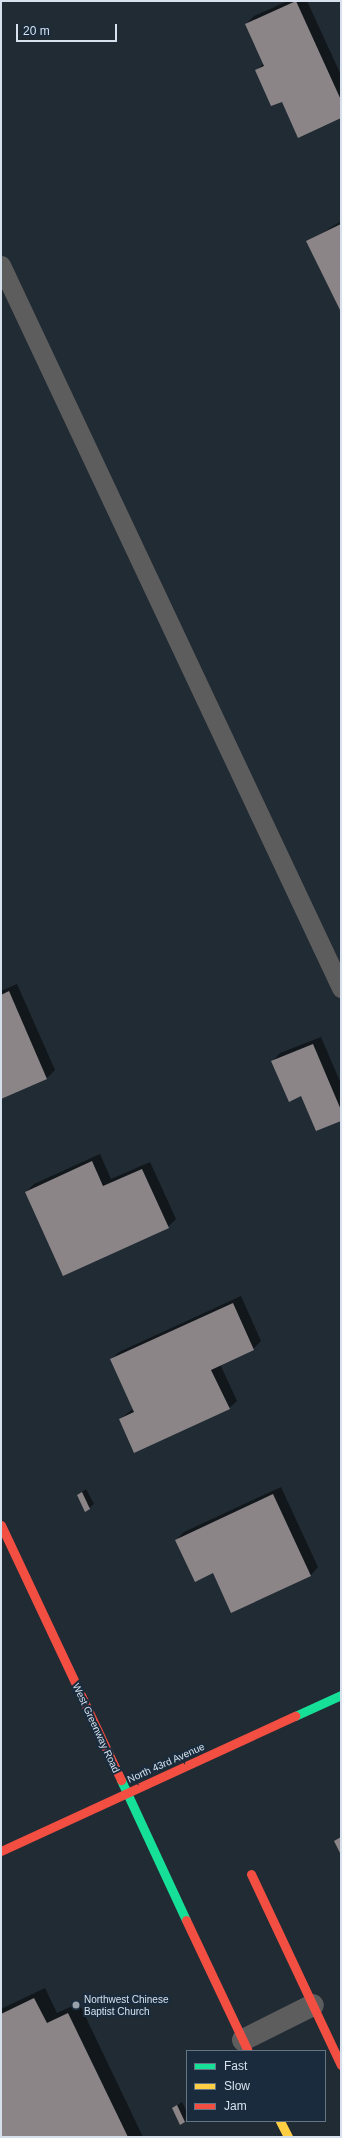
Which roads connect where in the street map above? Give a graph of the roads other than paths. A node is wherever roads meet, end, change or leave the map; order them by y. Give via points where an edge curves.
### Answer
1 (1, 265) edge
2 (341, 988) edge
3 (1, 1525) edge
4 (341, 1695) edge
5 (126, 1793) junction
6 (1, 1851) edge
7 (251, 1874) dead end
8 (313, 2006) junction
9 (245, 2046) edge
10 (341, 2065) edge
11 (280, 2122) edge
12 (288, 2137) edge

1 - 2 lane
3 - 5 main road, West Greenway Road
4 - 5 main road, North 43rd Avenue
5 - 6 main road, North 43rd Avenue
5 - 9 main road, West Greenway Road
7 - 8 main road
8 - 9 street, West Greenway Road
8 - 10 main road
11 - 12 main road

